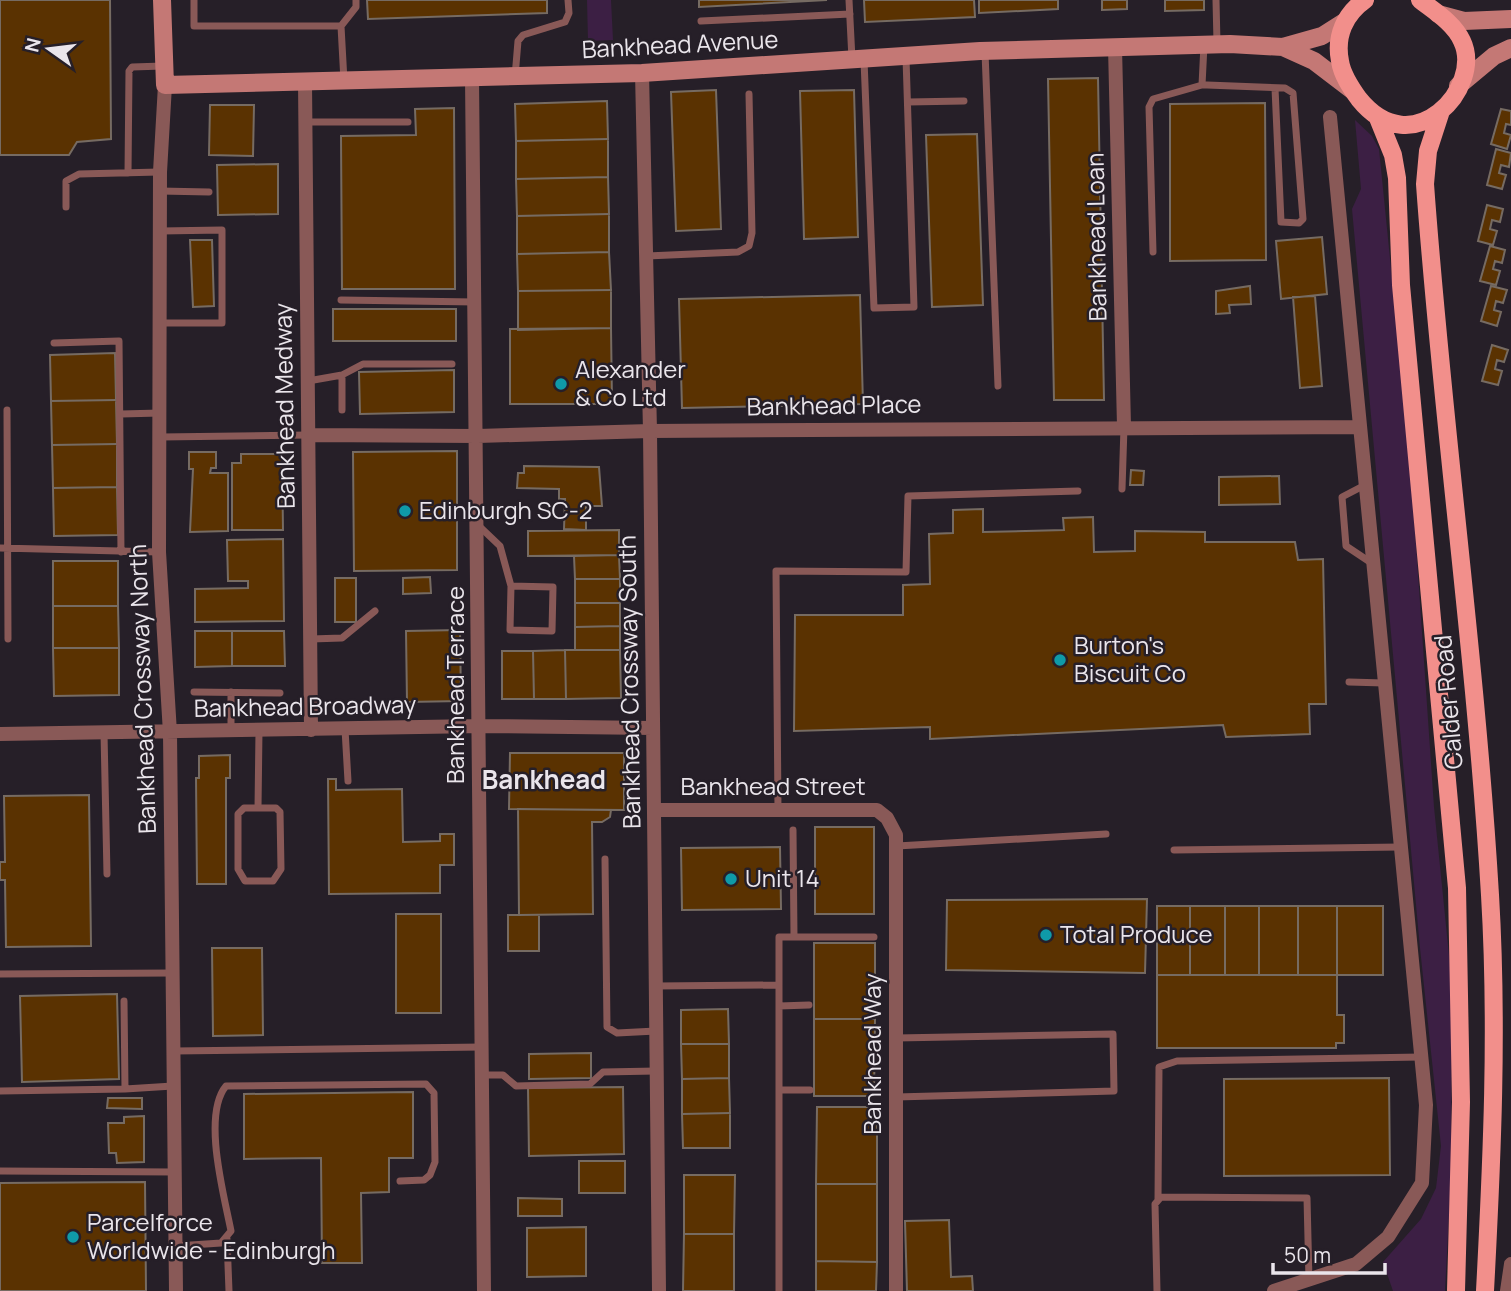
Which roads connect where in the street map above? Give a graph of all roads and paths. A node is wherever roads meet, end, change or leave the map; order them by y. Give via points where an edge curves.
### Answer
1 (162, 0) edge
2 (194, 0) edge
3 (356, 0) edge
4 (568, 0) edge
5 (849, 0) edge
6 (1216, 0) edge
7 (1420, 0) edge
8 (1355, 8) edge
9 (850, 14) junction
10 (1438, 14) junction
11 (1511, 19) edge
12 (701, 21) dead end
13 (341, 26) junction
14 (1211, 44) junction
15 (1115, 47) junction
16 (1283, 47) junction
17 (1511, 48) edge
18 (985, 51) junction
19 (906, 57) junction
20 (858, 59) junction
21 (164, 66) junction
22 (642, 73) junction
23 (515, 77) junction
24 (472, 78) junction
25 (344, 81) junction
26 (305, 82) junction
27 (165, 85) junction
28 (1202, 85) junction
29 (1458, 86) junction
30 (1275, 88) junction
31 (1354, 92) junction
32 (749, 94) dead end
33 (964, 101) dead end
34 (908, 102) junction
35 (1441, 111) junction
36 (1330, 117) dead end
37 (1378, 118) junction
38 (306, 122) junction
39 (408, 122) dead end
40 (160, 172) junction
41 (128, 173) junction
42 (160, 191) junction
43 (209, 192) dead end
44 (66, 207) dead end
45 (161, 231) junction
46 (1153, 253) dead end
47 (647, 256) junction
48 (341, 300) dead end
49 (476, 302) junction
50 (159, 323) junction
51 (54, 343) dead end
52 (452, 364) dead end
53 (342, 375) junction
54 (308, 382) junction
55 (998, 386) dead end
56 (7, 410) dead end
57 (342, 410) dead end
58 (160, 413) junction
59 (121, 414) junction
60 (1124, 426) junction
61 (1360, 427) junction
62 (650, 431) junction
63 (309, 435) junction
64 (478, 436) junction
65 (161, 437) junction
66 (1365, 485) junction
67 (1122, 489) dead end
68 (1078, 491) dead end
69 (478, 525) junction
70 (3, 548) edge
71 (121, 552) junction
72 (159, 552) junction
73 (1373, 565) junction
74 (511, 586) junction
75 (375, 611) dead end
76 (8, 639) dead end
77 (310, 639) junction
78 (1349, 682) dead end
79 (1384, 682) junction
80 (194, 692) dead end
81 (231, 692) junction
82 (280, 693) dead end
83 (479, 726) junction
84 (345, 729) junction
85 (653, 729) junction
86 (311, 730) junction
87 (258, 731) junction
88 (231, 732) junction
89 (104, 733) junction
90 (170, 733) junction
91 (0, 734) edge
92 (348, 781) dead end
93 (258, 808) junction
94 (655, 810) junction
95 (778, 810) junction
96 (887, 818) joint
97 (793, 831) dead end
98 (1106, 834) dead end
99 (896, 846) junction
100 (1400, 847) junction
101 (1174, 850) dead end
102 (605, 859) dead end
103 (107, 874) dead end
104 (794, 937) junction
105 (874, 937) dead end
106 (173, 973) junction
107 (0, 974) edge
108 (779, 985) junction
109 (656, 986) junction
110 (124, 1001) dead end
111 (809, 1005) dead end
112 (779, 1006) junction
113 (657, 1031) junction
114 (896, 1038) junction
115 (482, 1047) junction
116 (173, 1051) junction
117 (1421, 1056) junction
118 (657, 1071) junction
119 (482, 1075) junction
120 (174, 1086) junction
121 (125, 1089) junction
122 (779, 1090) junction
123 (810, 1090) dead end
124 (0, 1091) edge
125 (896, 1097) junction
126 (0, 1171) edge
127 (174, 1172) junction
128 (400, 1181) dead end
129 (1158, 1200) junction
130 (227, 1239) junction
131 (175, 1246) junction
132 (1511, 1264) edge
133 (1309, 1281) junction
134 (176, 1291) edge
135 (229, 1291) edge
136 (484, 1291) edge
137 (659, 1291) edge
138 (779, 1291) edge
139 (896, 1291) edge
140 (1157, 1291) edge
141 (1274, 1291) edge
142 (1456, 1291) edge
143 (1485, 1291) edge
144 (1507, 1291) edge

1 - 21 street
2 - 13 lane via 194,26
3 - 13 lane
4 - 23 lane via 565,23 523,35 518,41
5 - 9 lane
6 - 14 lane
7 - 10 main road
8 - 16 street, Bankhead Avenue via 1322,36
8 - 31 main road via 1339,57
9 - 12 lane
9 - 20 lane
10 - 11 street via 1464,21
10 - 29 main road via 1453,27 1464,47
13 - 25 lane
14 - 15 street, Bankhead Avenue
14 - 16 street, Bankhead Avenue
14 - 28 lane
15 - 18 street, Bankhead Avenue
15 - 60 street, Bankhead Loan
16 - 31 street, Bankhead Avenue via 1314,61
17 - 29 street
18 - 19 street, Bankhead Avenue
18 - 55 lane
19 - 20 street, Bankhead Avenue
19 - 34 lane
20 - 22 street, Bankhead Avenue
20 - 34 lane via 874,308 914,307
21 - 27 street
21 - 41 lane via 132,67 129,71
22 - 23 street, Bankhead Avenue
22 - 47 street, Bankhead Crossway South
23 - 24 street, Bankhead Avenue
24 - 25 street, Bankhead Avenue
24 - 49 street, Bankhead Terrace
25 - 26 street, Bankhead Avenue
26 - 27 street, Bankhead Avenue
26 - 38 street, Bankhead Medway
27 - 40 street, Bankhead Crossway North
28 - 30 lane
28 - 46 lane via 1153,99 1149,107
29 - 35 main road
30 - 30 lane via 1293,93 1302,192 1303,219 1299,223 1281,222
31 - 37 main road
32 - 47 lane via 749,246 738,252
33 - 34 lane
35 - 37 main road via 1412,126
35 - 143 main road, Calder Road via 1428,151 1425,184 1471,661 1494,970 1493,1189
36 - 61 street
37 - 142 main road, Calder Road via 1397,178 1401,285 1457,888 1461,1102
38 - 39 lane
38 - 54 street, Bankhead Medway
40 - 41 lane
40 - 42 street, Bankhead Crossway North
41 - 44 lane via 79,174 66,181
42 - 43 lane
42 - 45 street, Bankhead Crossway North
45 - 50 street, Bankhead Crossway North
45 - 50 lane via 222,230 222,323
47 - 62 street, Bankhead Crossway South
48 - 49 lane
49 - 64 street, Bankhead Terrace
50 - 58 street, Bankhead Crossway North
51 - 59 lane via 119,341
52 - 53 lane via 363,364
53 - 54 lane
53 - 57 lane
54 - 63 street, Bankhead Medway
56 - 70 lane
58 - 59 lane
58 - 65 street, Bankhead Crossway North
59 - 71 lane
60 - 61 street, Bankhead Place
60 - 62 street, Bankhead Place
60 - 67 lane
61 - 66 street
62 - 64 street, Bankhead Place
62 - 85 street, Bankhead Crossway South
63 - 64 street, Bankhead Place
63 - 65 lane
63 - 77 street, Bankhead Medway
64 - 69 street, Bankhead Terrace
65 - 72 street, Bankhead Crossway North
66 - 73 street
66 - 73 lane via 1342,497 1346,546
68 - 95 lane via 908,496 906,572 776,571
69 - 74 lane via 500,546
69 - 83 street, Bankhead Terrace
70 - 71 lane
70 - 76 lane
71 - 72 lane
72 - 90 street, Bankhead Crossway North
73 - 79 street
74 - 74 lane via 510,630 552,631 553,587
75 - 77 lane via 342,638
77 - 86 street, Bankhead Medway
78 - 79 lane
79 - 100 street
80 - 81 lane
81 - 82 lane
81 - 88 lane
83 - 84 street, Bankhead Broadway
83 - 85 street, Bankhead Broadway
83 - 115 street, Bankhead Terrace
84 - 86 street, Bankhead Broadway
84 - 92 lane
85 - 94 street, Bankhead Crossway South
86 - 87 street, Bankhead Broadway
87 - 88 street, Bankhead Broadway
87 - 93 lane
88 - 90 street, Bankhead Broadway
89 - 90 street, Bankhead Broadway
89 - 91 street, Bankhead Broadway
89 - 103 lane
90 - 106 street, Bankhead Crossway North
93 - 93 lane via 244,808 238,814 238,869 245,881 273,881 281,869 280,812
94 - 95 street, Bankhead Street
94 - 109 street, Bankhead Crossway South
95 - 96 street, Bankhead Street via 877,810
96 - 99 street, Bankhead Way
97 - 104 lane
98 - 99 lane
99 - 114 street, Bankhead Way
100 - 101 lane
100 - 117 street
102 - 113 lane via 607,1027 617,1033
104 - 105 lane
104 - 108 lane via 779,937
106 - 107 lane
106 - 116 street, Bankhead Crossway North
108 - 109 lane
108 - 112 lane
109 - 113 street, Bankhead Crossway South
110 - 121 lane
111 - 112 lane
112 - 122 lane
113 - 118 street, Bankhead Crossway South
114 - 125 street, Bankhead Way
114 - 125 lane via 1113,1034 1114,1091
115 - 116 lane
115 - 119 street, Bankhead Terrace
116 - 120 street, Bankhead Crossway North
117 - 129 lane via 1177,1060 1159,1067
117 - 133 street via 1426,1105 1422,1183 1388,1237 1356,1264
118 - 119 lane via 604,1072 590,1084 516,1086 503,1075
118 - 137 street, Bankhead Crossway South
119 - 136 street, Bankhead Terrace
120 - 121 lane
120 - 127 street, Bankhead Crossway North
121 - 124 lane
122 - 123 lane
122 - 138 lane
125 - 139 street, Bankhead Way
126 - 127 lane
127 - 131 street, Bankhead Crossway North
128 - 130 lane via 424,1180 435,1162 434,1093 426,1084 226,1086 217,1097 217,1154 231,1231
129 - 133 lane via 1307,1198
129 - 140 lane
130 - 131 lane
130 - 135 lane
131 - 134 street, Bankhead Crossway North
132 - 144 street
133 - 141 street

